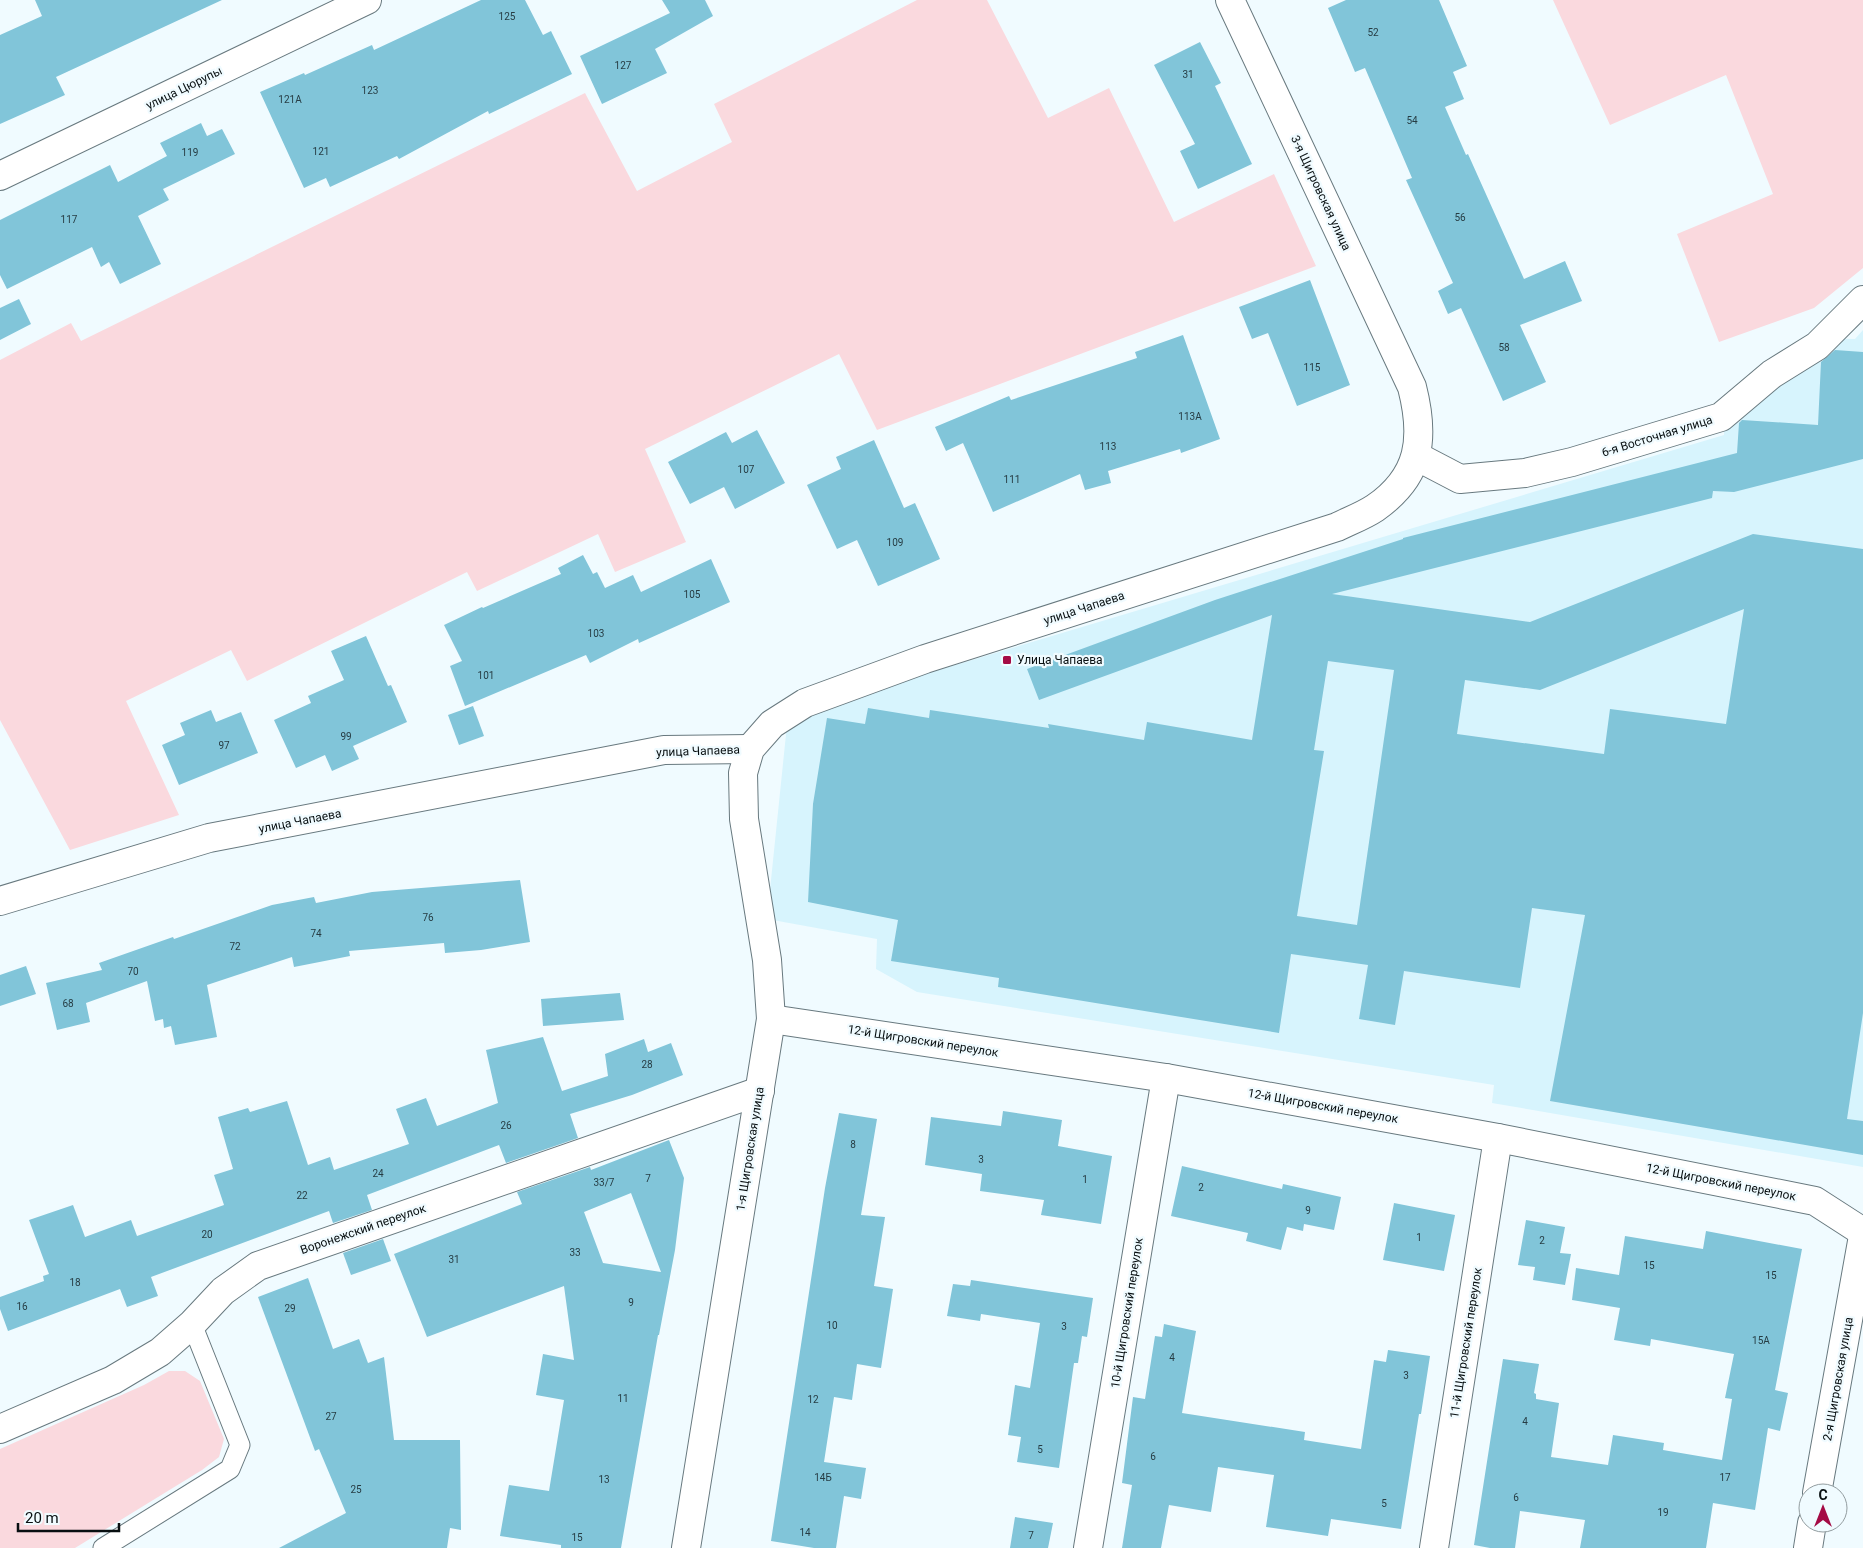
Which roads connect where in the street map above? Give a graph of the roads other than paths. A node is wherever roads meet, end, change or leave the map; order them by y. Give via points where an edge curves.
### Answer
1 (367, 0) edge
2 (1230, 0) edge
3 (0, 176) edge
4 (1863, 300) edge
5 (1412, 386) joint
6 (1416, 456) junction
7 (750, 749) junction
8 (0, 901) edge
9 (771, 1019) junction
10 (1166, 1078) junction
11 (760, 1091) junction
12 (1498, 1138) junction
13 (1863, 1234) edge
14 (192, 1324) junction
15 (0, 1429) edge
16 (1820, 1483) edge
17 (1810, 1533) edge
18 (103, 1548) edge
19 (686, 1548) edge
20 (1088, 1548) edge
21 (1434, 1548) edge
22 (1808, 1548) edge

1 - 3 street, улица Цюрупы
2 - 5 street, 3-я Щигровская улица
4 - 6 street, 6-я Восточная улица via 1816,346 1772,374 1721,417 1525,473 1460,479
5 - 6 street, улица Чапаева via 1418,411
6 - 7 street, улица Чапаева via 1406,477 1391,495 1373,509 1337,527 925,659 805,703 772,724
7 - 8 street, улица Чапаева via 664,750 209,838
7 - 9 street, 1-я Щигровская улица via 743,773 744,819 767,960
9 - 10 street, 12-й Щигровский переулок
9 - 11 street, 1-я Щигровская улица
10 - 12 street, 12-й Щигровский переулок
10 - 20 street, 10-й Щигровский переулок
11 - 14 street, Воронежский переулок via 258,1266 223,1291
11 - 19 street, 1-я Щигровская улица
12 - 13 street, 12-й Щигровский переулок via 1815,1200
12 - 21 street, 11-й Щигровский переулок
13 - 16 street, 2-я Щигровская улица
14 - 15 street, Воронежский переулок via 160,1352 113,1380
14 - 18 lane via 240,1445 230,1469
17 - 22 street

